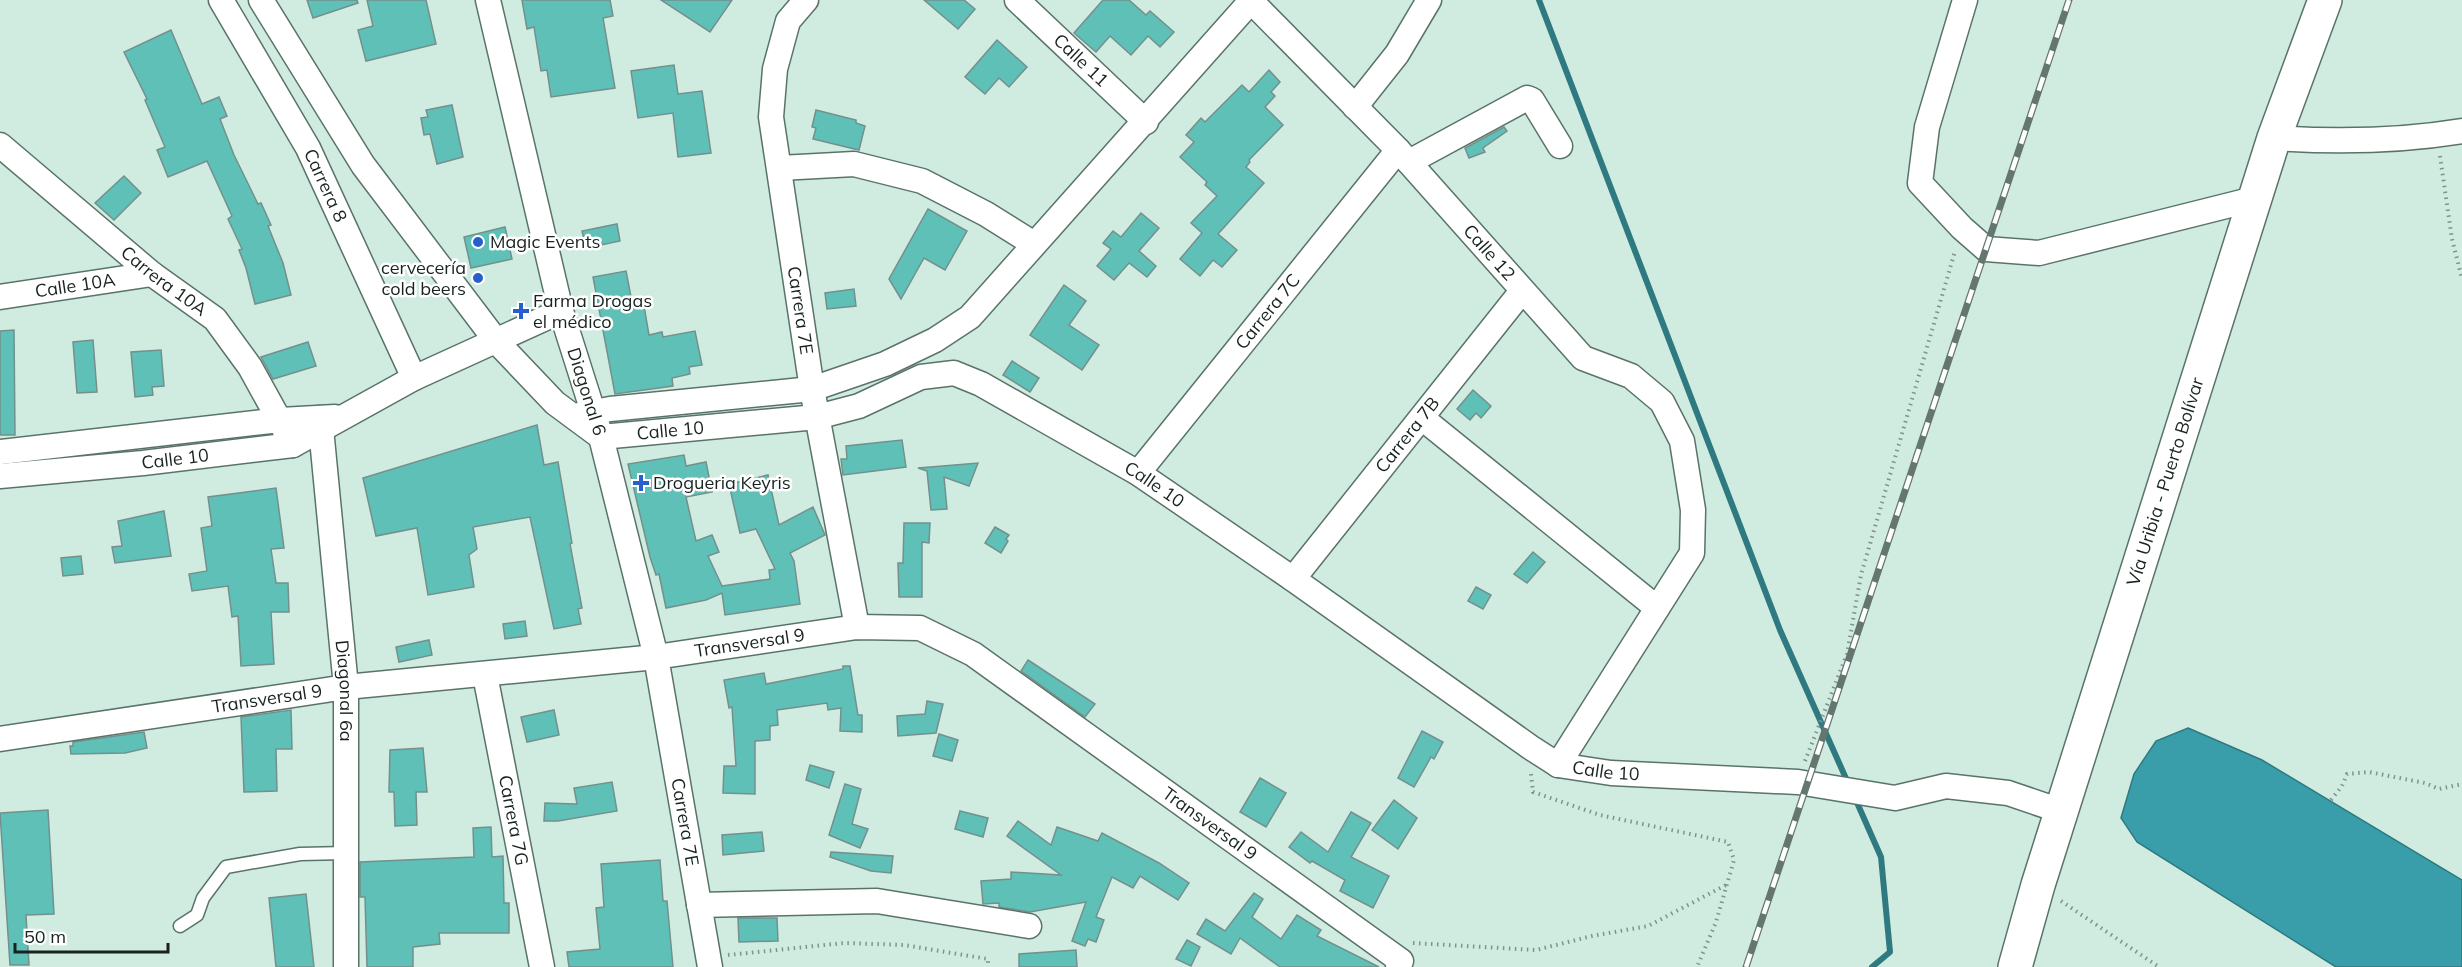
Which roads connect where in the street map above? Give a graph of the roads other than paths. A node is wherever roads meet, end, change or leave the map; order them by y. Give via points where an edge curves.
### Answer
1 (221, 0) edge
2 (261, 0) edge
3 (488, 0) edge
4 (806, 0) edge
5 (1429, 0) edge
6 (1965, 0) edge
7 (2325, 0) edge
8 (1251, 1) edge
9 (1029, 4) edge
10 (1355, 107) junction
11 (1146, 122) junction
12 (2462, 131) edge
13 (2274, 138) junction
14 (0, 145) edge
15 (1560, 146) dead end
16 (1404, 156) junction
17 (780, 168) junction
18 (2254, 199) junction
19 (1034, 244) junction
20 (152, 274) junction
21 (1522, 291) junction
22 (0, 297) edge
23 (561, 311) junction
24 (497, 342) junction
25 (414, 378) junction
26 (812, 389) junction
27 (583, 414) junction
28 (817, 417) junction
29 (1422, 418) junction
30 (280, 420) junction
31 (329, 421) junction
32 (601, 437) junction
33 (293, 445) junction
34 (0, 452) edge
35 (1138, 474) junction
36 (0, 476) edge
37 (1293, 579) junction
38 (1657, 608) junction
39 (857, 627) junction
40 (658, 667) junction
41 (485, 675) junction
42 (346, 687) junction
43 (0, 739) edge
44 (1558, 765) junction
45 (2061, 811) junction
46 (346, 853) junction
47 (699, 905) junction
48 (180, 926) dead end
49 (1029, 926) dead end
50 (1401, 957) edge
51 (709, 962) edge
52 (346, 967) edge
53 (542, 967) edge
54 (2015, 967) edge

1 - 25 street, Carrera 8 via 308,148
2 - 24 street via 363,165
3 - 23 street, Diagonal 6
4 - 17 street, Carrera 7E via 788,21 775,69 771,117
5 - 10 street via 1397,54
6 - 18 street via 1928,127 1920,183 1986,249 2039,253
7 - 13 street, Vía Uribia - Puerto Bolívar
8 - 10 street, Calle 12
8 - 11 street
9 - 11 street, Calle 11
10 - 16 street, Calle 12
11 - 19 street
12 - 13 street via 2312,140
13 - 18 street, Vía Uribia - Puerto Bolívar
14 - 20 street, Carrera 10A
15 - 16 street, Carrera 7C via 1527,98
16 - 21 street, Calle 12
16 - 35 street, Carrera 7C
17 - 19 street via 854,164 922,181
17 - 26 street, Carrera 7E
18 - 45 street, Vía Uribia - Puerto Bolívar
19 - 26 street via 970,318 885,364
20 - 22 street, Calle 10A
20 - 30 street, Carrera 10A via 215,319 250,367
21 - 29 street, Carrera 7B
21 - 38 street, Calle 12 via 1583,358 1631,376 1662,402 1682,441 1693,510 1692,553
23 - 24 street, Calle 10
23 - 27 street, Diagonal 6
24 - 25 street, Calle 10
24 - 27 street via 555,403
25 - 31 street, Calle 10
26 - 27 street
26 - 28 street, Carrera 7E
27 - 32 street, Diagonal 6
28 - 32 street, Calle 10
28 - 35 street, Calle 10 via 859,406 921,377 954,374 981,384
28 - 39 street, Carrera 7E
29 - 37 street, Carrera 7B
29 - 38 street
30 - 31 street, Calle 10
30 - 33 street, Carrera 10A
30 - 34 street, Calle 10
31 - 33 street, Calle 10
31 - 42 street, Diagonal 6a
32 - 40 street, Diagonal 6
33 - 36 street, Calle 10
35 - 37 street, Calle 10
37 - 44 street, Calle 10
38 - 44 street, Calle 12
39 - 40 street, Transversal 9
39 - 50 street, Transversal 9 via 920,628 973,654
40 - 41 street, Transversal 9
40 - 47 street, Carrera 7E
41 - 42 street, Transversal 9
41 - 53 street, Carrera 7G
42 - 43 street, Transversal 9
42 - 46 street, Diagonal 6a
44 - 45 street, Calle 10 via 1611,773 1798,782 1895,798 1946,786 2008,793
45 - 54 street, Vía Uribia - Puerto Bolívar
46 - 48 lane via 300,854 225,867 203,898 197,915
46 - 52 street, Diagonal 6a
47 - 49 street via 877,902
47 - 51 street, Carrera 7E

